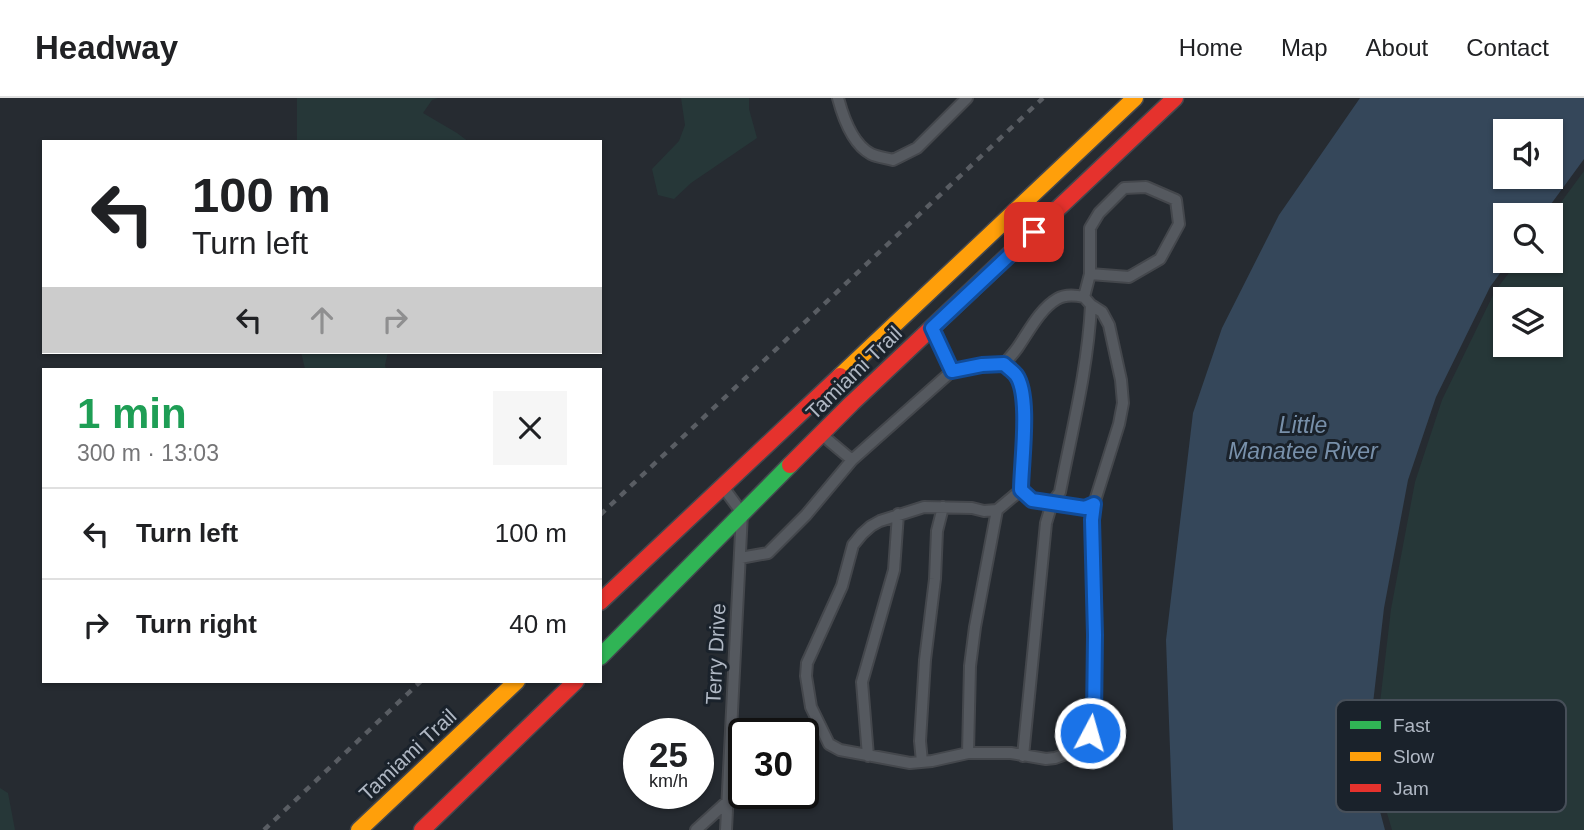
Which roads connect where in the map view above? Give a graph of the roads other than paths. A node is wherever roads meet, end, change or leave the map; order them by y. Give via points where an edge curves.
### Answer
1 (838, 98) edge
2 (967, 98) edge
3 (1135, 98) edge
4 (1175, 98) edge
5 (1090, 274) junction
6 (1087, 300) junction
7 (932, 328) junction
8 (1004, 364) junction
9 (952, 371) junction
10 (821, 434) junction
11 (852, 460) junction
12 (723, 487) junction
13 (1021, 490) junction
14 (1052, 503) junction
15 (1094, 504) junction
16 (943, 507) junction
17 (998, 510) junction
18 (742, 513) junction
19 (898, 514) junction
20 (740, 558) junction
21 (602, 600) edge
22 (602, 655) edge
23 (515, 683) edge
24 (574, 683) edge
25 (733, 718) edge
26 (968, 753) junction
27 (868, 756) junction
28 (1023, 756) junction
29 (922, 762) junction
30 (728, 801) edge
31 (728, 809) edge
32 (359, 830) edge
33 (422, 830) edge
34 (696, 830) edge
35 (726, 830) edge

1 - 2 street via 854,138 870,154 893,160 917,148
3 - 12 main road, Tamiami Trail
4 - 7 main road, Tamiami Trail
5 - 5 street via 1090,228 1124,188 1146,187 1176,201 1179,224 1160,259 1129,277
5 - 6 street
6 - 8 street via 1071,295 1058,298
6 - 14 street via 1089,338 1059,492
6 - 15 street via 1102,312 1109,326 1123,403
7 - 9 street
7 - 10 main road, Tamiami Trail
8 - 9 street
8 - 13 street via 1018,377 1023,397
9 - 11 street
10 - 11 street
10 - 18 main road, Tamiami Trail
11 - 20 street via 768,553
12 - 18 street
12 - 21 main road, Tamiami Trail
13 - 14 street via 1032,500
13 - 17 street
14 - 15 street via 1085,508
14 - 28 street via 1046,523
15 - 28 street via 1094,719 1090,733 1074,751 1046,759
16 - 17 street
16 - 19 street
16 - 29 street via 925,660
17 - 26 street via 970,666
18 - 20 street, Terry Drive
18 - 22 main road, Tamiami Trail
19 - 27 street via 894,570 862,682
19 - 27 street via 871,526 853,545 842,586 807,663 811,707 829,744
20 - 25 street, Terry Drive
23 - 32 main road, Tamiami Trail
24 - 33 main road
26 - 28 street
26 - 29 street
27 - 29 street
30 - 34 street
31 - 35 street, Terry Drive

